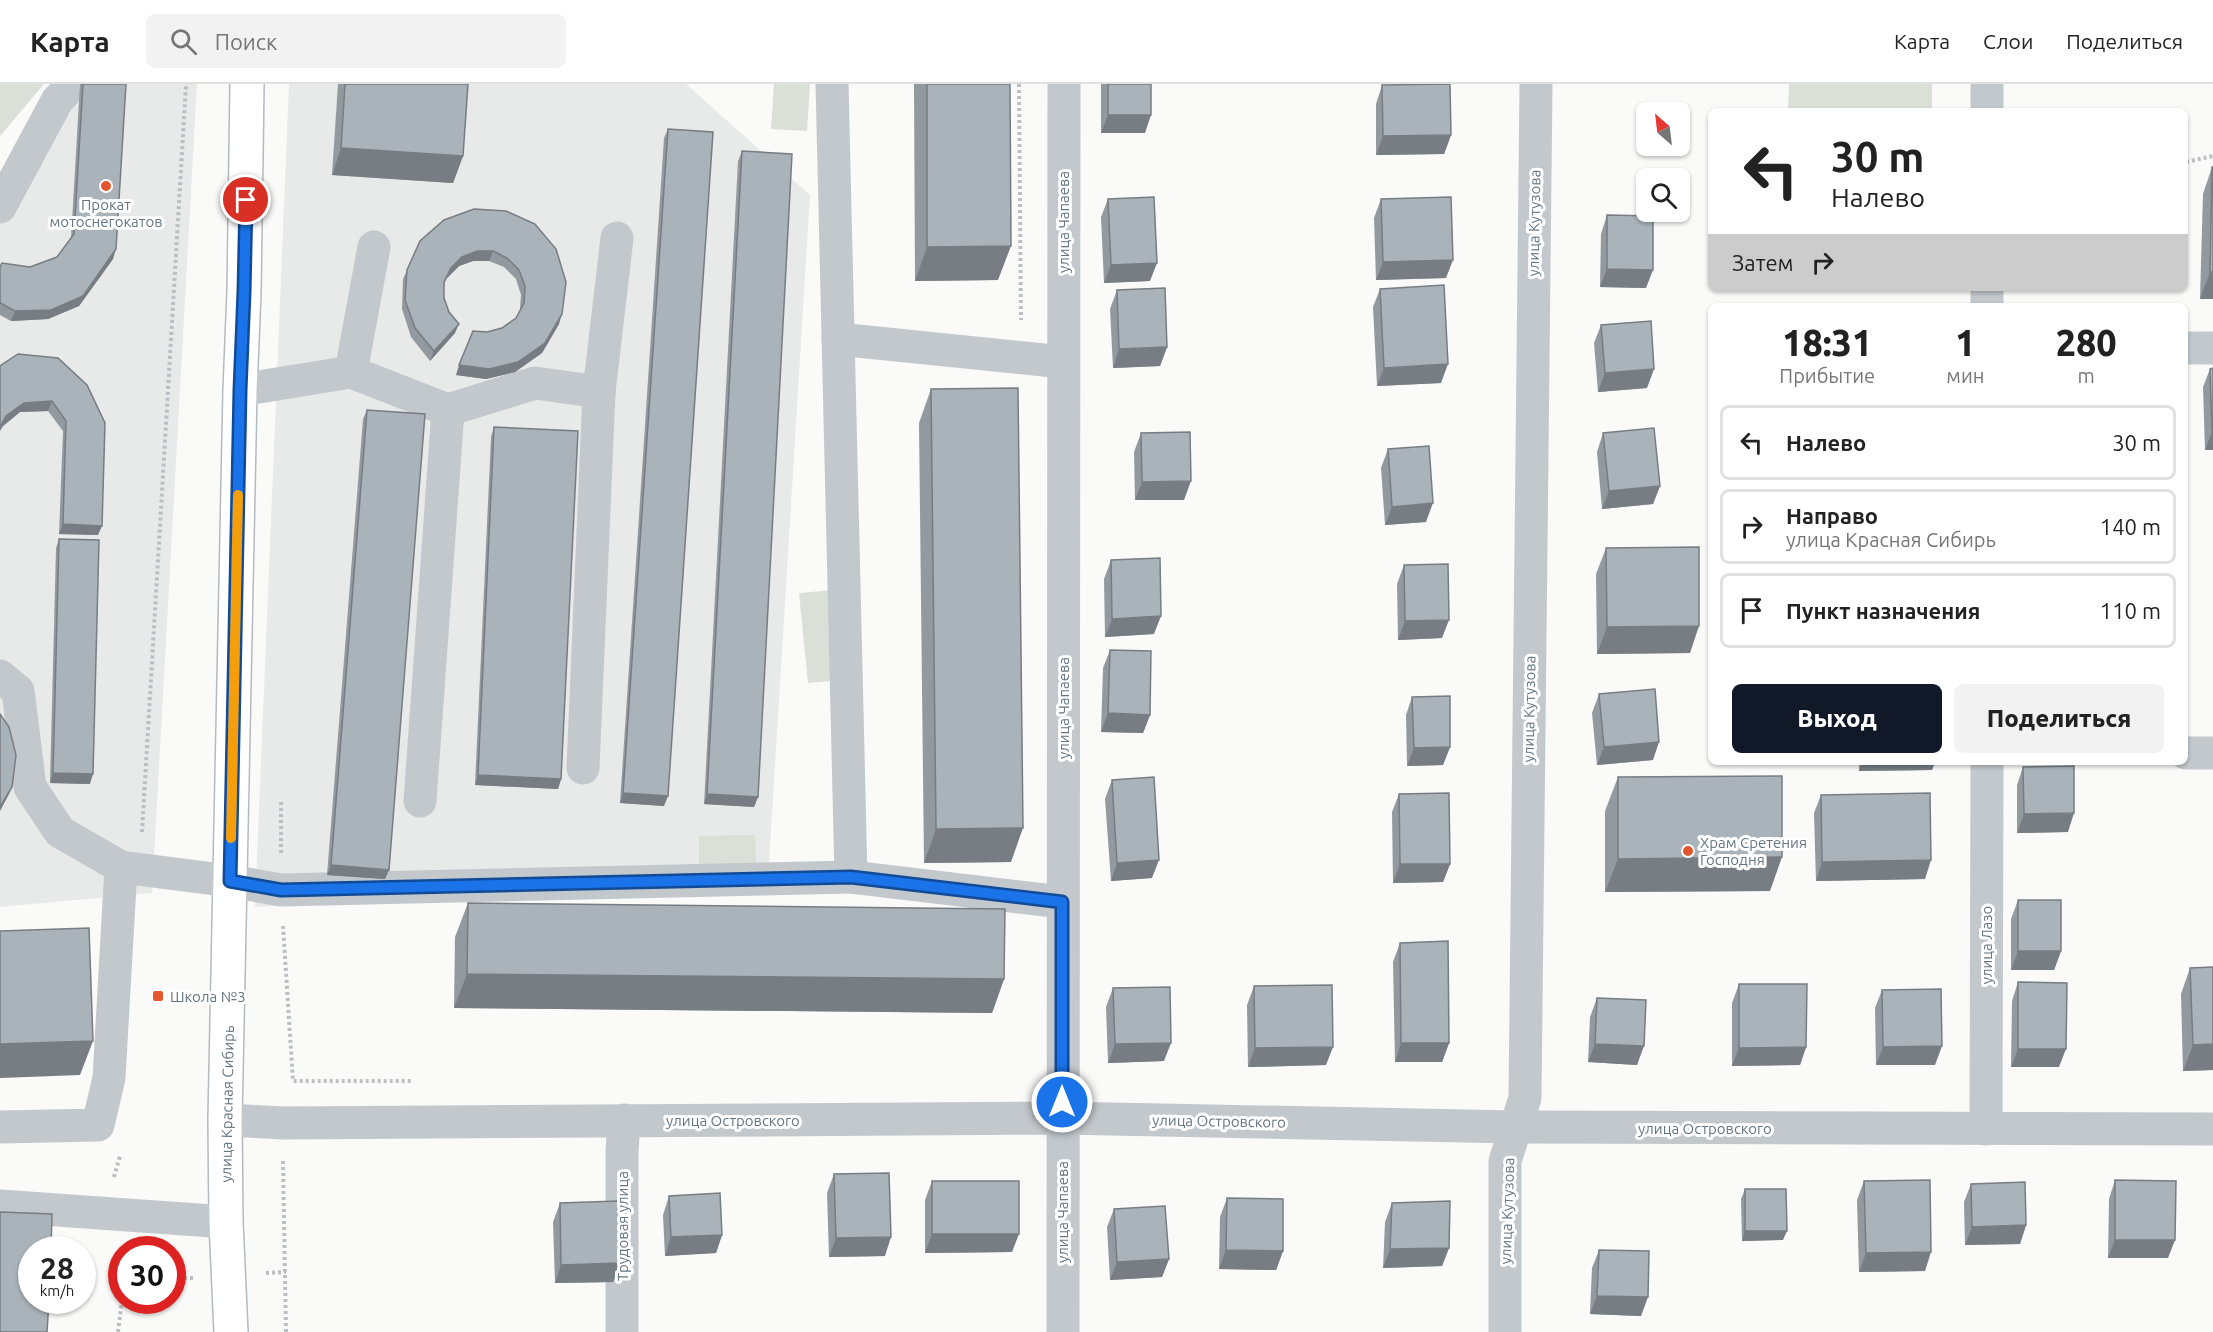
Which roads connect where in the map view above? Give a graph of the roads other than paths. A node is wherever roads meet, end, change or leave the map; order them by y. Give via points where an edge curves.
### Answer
1 (72, 84) edge
2 (247, 84) edge
3 (832, 84) edge
4 (1064, 84) edge
5 (1536, 84) edge
6 (1987, 84) edge
7 (1987, 108) edge
8 (0, 207) edge
9 (617, 238) dead end
10 (374, 247) dead end
11 (838, 339) junction
12 (2188, 348) edge
13 (2213, 348) edge
14 (1063, 362) junction
15 (351, 372) junction
16 (240, 390) junction
17 (599, 392) junction
18 (448, 410) junction
19 (0, 676) edge
20 (2188, 753) edge
21 (2213, 753) edge
22 (1987, 765) edge
23 (583, 768) dead end
24 (420, 801) dead end
25 (132, 869) junction
26 (851, 877) junction
27 (230, 881) junction
28 (1062, 902) junction
29 (1062, 1118) junction
30 (225, 1120) junction
31 (624, 1120) junction
32 (0, 1127) edge
33 (1516, 1127) junction
34 (1986, 1129) junction
35 (2213, 1129) edge
36 (0, 1206) edge
37 (226, 1222) junction
38 (231, 1332) edge
39 (622, 1332) edge
40 (1063, 1332) edge
41 (1505, 1332) edge

1 - 8 street via 57,101
2 - 16 main road, улица Красная Сибирь
3 - 11 street
4 - 14 street, улица Чапаева
5 - 33 street, улица Кутузова via 1525,1098
6 - 7 street
9 - 17 street
10 - 15 street
11 - 14 street
11 - 26 street
12 - 13 street
14 - 28 street, улица Чапаева
15 - 16 street
15 - 18 street
16 - 27 main road, улица Красная Сибирь
17 - 18 street via 535,383
17 - 23 street
18 - 24 street
19 - 25 street via 18,691 30,787 60,832
20 - 21 street
22 - 34 street, улица Лазо
25 - 27 street
25 - 32 street via 110,1078 98,1125
26 - 27 street via 281,890
26 - 28 street
27 - 30 main road, улица Красная Сибирь
28 - 29 street, улица Чапаева
29 - 31 street, улица Островского
29 - 33 street, улица Островского
29 - 40 street, улица Чапаева
30 - 31 street, улица Островского
30 - 37 main road, улица Красная Сибирь
31 - 39 street, Трудовая улица
33 - 34 street, улица Островского
33 - 41 street, улица Кутузова via 1505,1161
34 - 35 street, улица Островского
36 - 37 street
37 - 38 main road, улица Красная Сибирь

